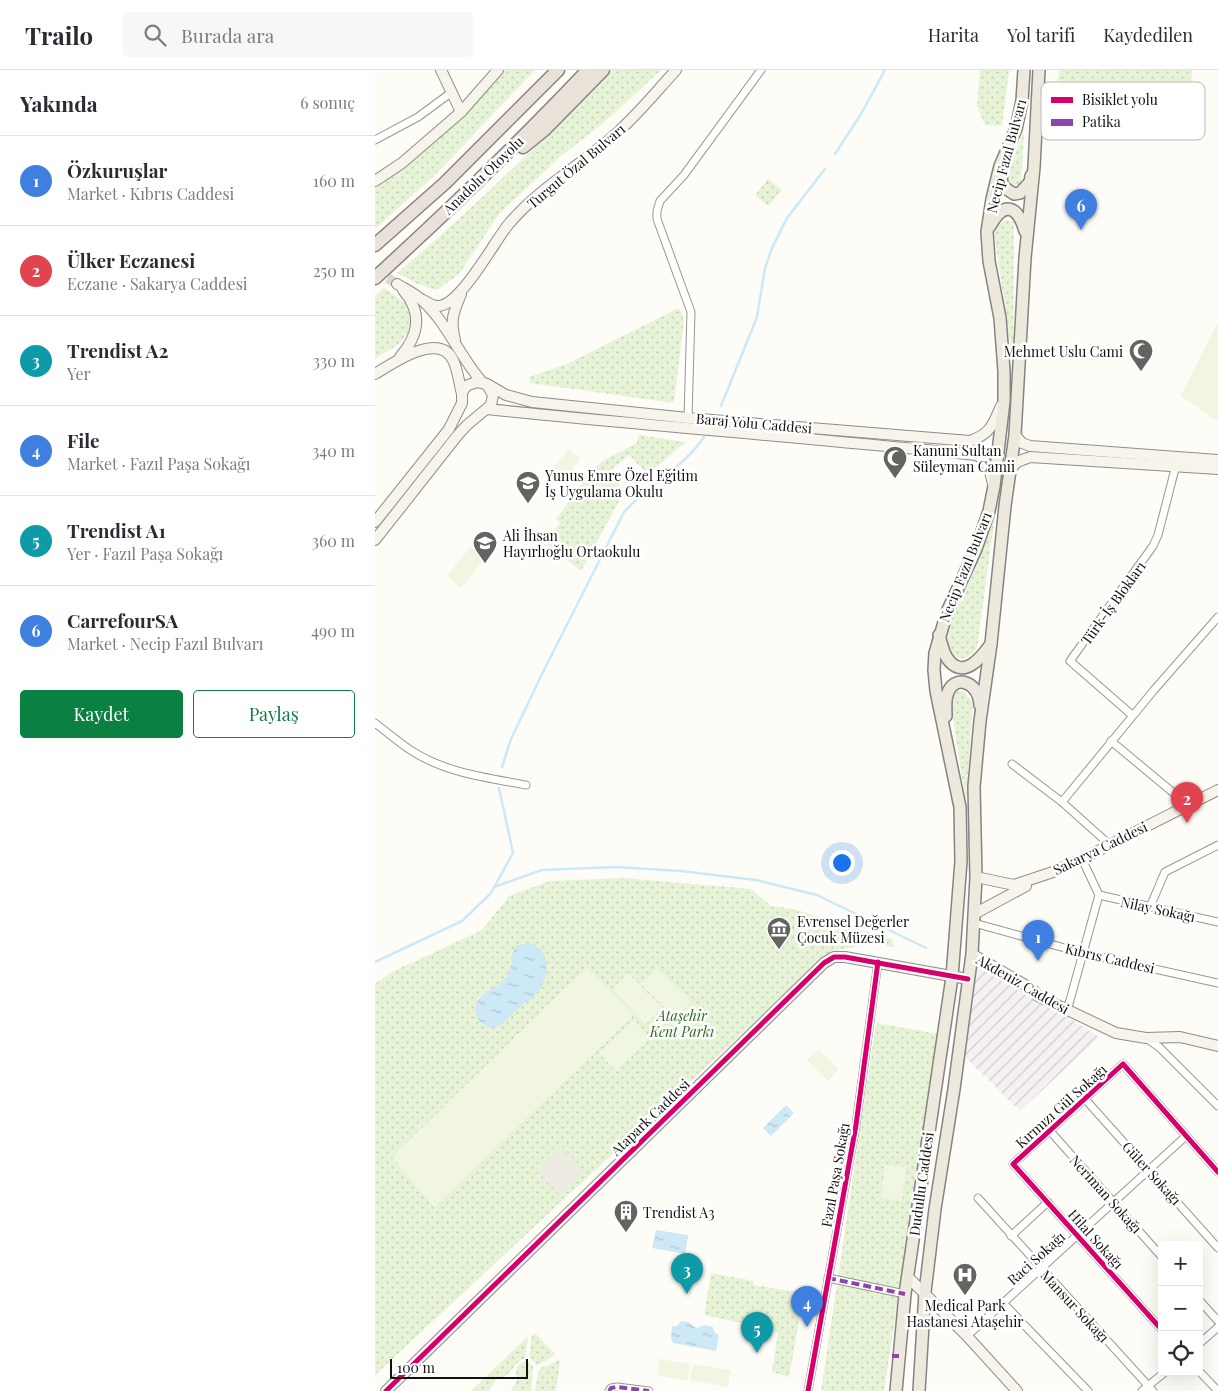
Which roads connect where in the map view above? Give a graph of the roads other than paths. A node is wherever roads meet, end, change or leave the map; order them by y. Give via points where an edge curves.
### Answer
1 (441, 70) edge
2 (498, 70) edge
3 (548, 70) edge
4 (558, 70) edge
5 (588, 70) edge
6 (603, 70) edge
7 (676, 70) edge
8 (761, 70) edge
9 (1024, 70) edge
10 (1039, 70) edge
11 (452, 92) junction
12 (461, 112) junction
13 (375, 140) edge
14 (1000, 166) junction
15 (1034, 166) junction
16 (375, 182) edge
17 (445, 183) junction
18 (447, 211) junction
19 (987, 232) junction
20 (1027, 238) junction
21 (375, 245) edge
22 (375, 278) edge
23 (463, 289) junction
24 (423, 300) junction
25 (458, 350) junction
26 (399, 359) junction
27 (375, 374) edge
28 (484, 383) junction
29 (462, 398) junction
30 (1004, 400) junction
31 (485, 411) junction
32 (688, 418) junction
33 (1015, 435) junction
34 (845, 436) junction
35 (1218, 460) edge
36 (1176, 465) junction
37 (1218, 468) edge
38 (1011, 470) junction
39 (994, 486) junction
40 (375, 522) edge
41 (375, 540) edge
42 (1218, 616) edge
43 (939, 635) junction
44 (991, 644) junction
45 (1132, 716) junction
46 (980, 721) junction
47 (375, 723) edge
48 (946, 734) junction
49 (1111, 741) junction
50 (1013, 764) dead end
51 (526, 785) dead end
52 (1218, 790) edge
53 (1062, 802) junction
54 (1188, 805) junction
55 (1110, 845) junction
56 (1218, 845) edge
57 (1082, 859) junction
58 (1053, 872) junction
59 (976, 878) junction
60 (1099, 895) junction
61 (1151, 907) junction
62 (974, 918) junction
63 (1218, 922) edge
64 (1083, 952) junction
65 (972, 954) junction
66 (878, 962) junction
67 (952, 977) junction
68 (968, 979) junction
69 (1218, 983) edge
70 (1067, 1011) junction
71 (1146, 1038) junction
72 (1218, 1046) edge
73 (1085, 1099) junction
74 (1218, 1106) edge
75 (1050, 1131) junction
76 (1186, 1136) junction
77 (1013, 1164) joint
78 (1149, 1170) junction
79 (1218, 1172) edge
80 (978, 1198) dead end
81 (1048, 1202) junction
82 (1113, 1202) junction
83 (1077, 1235) junction
84 (1011, 1236) junction
85 (1218, 1248) edge
86 (1158, 1253) edge
87 (1040, 1269) junction
88 (908, 1277) junction
89 (828, 1278) junction
90 (925, 1292) junction
91 (905, 1294) junction
92 (1003, 1303) junction
93 (1203, 1304) edge
94 (1218, 1321) edge
95 (1158, 1326) edge
96 (1218, 1327) edge
97 (967, 1336) junction
98 (1203, 1340) edge
99 (1203, 1375) edge
100 (1161, 1376) edge
101 (1148, 1389) edge
102 (386, 1391) edge
103 (609, 1391) edge
104 (649, 1391) edge
105 (808, 1391) edge
106 (896, 1391) edge
107 (919, 1391) edge
108 (1017, 1391) edge
109 (1088, 1391) edge
110 (1218, 1391) edge

1 - 11 street
2 - 12 street
3 - 17 highway
4 - 17 highway, Anadolu Otoyolu
5 - 18 highway, Anadolu Otoyolu
6 - 18 highway via 544,130
7 - 23 street, Turgut Özal Bulvarı via 627,124 533,199 508,225
8 - 32 street via 684,175 660,202 657,211 657,219 691,312
9 - 14 main road, Necip Fazıl Bulvarı via 1016,129
10 - 15 main road, Necip Fazıl Bulvarı
11 - 12 street
11 - 13 street via 418,117
12 - 16 street
14 - 15 main road via 1002,186 1014,194 1020,193 1030,182
14 - 19 main road, Necip Fazıl Bulvarı
15 - 20 main road, Necip Fazıl Bulvarı
17 - 21 highway, Anadolu Otoyolu
18 - 22 highway, Anadolu Otoyolu
19 - 20 main road via 995,217 1009,209 1021,217
19 - 30 main road, Necip Fazıl Bulvarı via 1000,318
20 - 33 main road, Necip Fazıl Bulvarı
23 - 24 street via 449,302 437,306
23 - 25 street via 451,325
24 - 25 street
24 - 26 street via 397,284 408,296 417,316 410,346
25 - 28 street
26 - 27 street
26 - 29 street via 434,347 445,350 453,360
28 - 29 street via 468,385
28 - 31 street via 493,394 491,405
28 - 32 street, Baraj Yolu Caddesi via 506,395 532,402
29 - 31 street, Baraj Yolu Caddesi via 470,412
29 - 40 street via 449,429
30 - 34 street, Baraj Yolu Caddesi via 993,427 981,437 969,441
30 - 39 main road, Necip Fazıl Bulvarı
31 - 34 street, Baraj Yolu Caddesi via 637,425
31 - 41 street via 457,436
32 - 34 street, Baraj Yolu Caddesi
33 - 35 street via 1021,443 1030,446
33 - 38 main road, Necip Fazıl Bulvarı
34 - 39 street, Baraj Yolu Caddesi via 976,455 988,465
36 - 37 street
36 - 38 street via 1030,457 1020,459
36 - 45 street, Türk-İş Blokları via 1153,546 1070,661
38 - 44 main road, Necip Fazıl Bulvarı
39 - 43 main road, Necip Fazıl Bulvarı via 976,549
42 - 45 street
43 - 44 main road via 947,658 961,668 978,661
43 - 48 main road, Necip Fazıl Bulvarı via 934,670
44 - 46 main road, Necip Fazıl Bulvarı
45 - 49 street
46 - 48 main road via 978,692 968,683 961,682 954,685 947,695
46 - 59 main road, Necip Fazıl Bulvarı via 974,787
47 - 51 street via 412,751 449,768
48 - 67 main road, Necip Fazıl Bulvarı via 960,807 961,861
49 - 53 street
49 - 54 street
50 - 53 street
52 - 54 street, Sakarya Caddesi
53 - 55 street
54 - 55 street, Sakarya Caddesi
55 - 57 street, Sakarya Caddesi
56 - 61 street via 1165,872
57 - 58 street, Sakarya Caddesi
57 - 60 street
58 - 59 street, Sakarya Caddesi via 1014,885
58 - 62 street
59 - 62 main road, Necip Fazıl Bulvarı
60 - 61 street, Nilay Sokağı
60 - 64 street
61 - 63 street, Nilay Sokağı
62 - 64 street, Kıbrıs Caddesi
62 - 65 main road, Necip Fazıl Bulvarı
64 - 69 street, Kıbrıs Caddesi
64 - 70 street
65 - 68 main road, Necip Fazıl Bulvarı
65 - 70 street, Akdeniz Caddesi
66 - 67 street, Atapark Caddesi
66 - 89 street, Fazıl Paşa Sokağı via 856,1126
66 - 102 street, Atapark Caddesi via 845,957 824,963
67 - 68 street, Atapark Caddesi
67 - 88 main road, Dudullu Caddesi
68 - 90 main road, Dudullu Caddesi
70 - 71 street, Akdeniz Caddesi via 1116,1033
71 - 72 street, Akdeniz Caddesi via 1181,1037
71 - 74 street
73 - 75 street, Kırmızı Gül Sokağı
73 - 76 street, Kırmızı Gül Sokağı via 1123,1064
73 - 78 street, Güler Sokağı
75 - 77 street, Kırmızı Gül Sokağı
75 - 82 street, Neriman Sokağı
76 - 78 street, Raci Sokağı
76 - 79 street
77 - 81 street, Hilal Sokağı
78 - 82 street, Raci Sokağı
78 - 85 street, Güler Sokağı
80 - 84 street, Mansur Sokağı
81 - 83 street, Hilal Sokağı
81 - 84 street
82 - 83 street, Raci Sokağı
82 - 86 street, Neriman Sokağı
83 - 87 street, Raci Sokağı
83 - 95 street, Hilal Sokağı
84 - 87 street, Mansur Sokağı
87 - 92 street, Raci Sokağı
87 - 101 street, Mansur Sokağı
88 - 90 street
88 - 91 main road, Dudullu Caddesi
89 - 91 street
89 - 105 street, Fazıl Paşa Sokağı
90 - 97 street
90 - 107 main road, Dudullu Caddesi
91 - 106 main road, Dudullu Caddesi
92 - 97 street, Raci Sokağı
92 - 109 street
93 - 94 street
96 - 98 street
97 - 108 street
99 - 110 street
100 - 101 street
103 - 104 street via 617,1387

